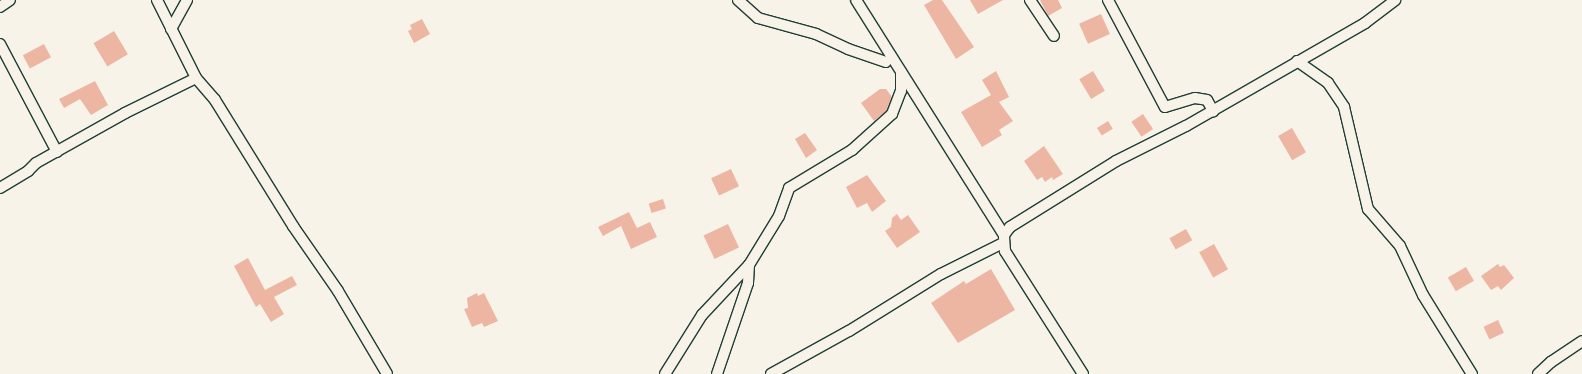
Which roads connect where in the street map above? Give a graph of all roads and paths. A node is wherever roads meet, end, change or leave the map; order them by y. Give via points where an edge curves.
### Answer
1 (10, 0) edge
2 (157, 0) edge
3 (187, 0) edge
4 (738, 0) edge
5 (856, 0) edge
6 (1030, 0) edge
7 (1108, 0) edge
8 (1395, 0) edge
9 (0, 7) edge
10 (171, 29) junction
11 (1054, 36) dead end
12 (0, 44) edge
13 (1297, 61) junction
14 (886, 62) dead end
15 (901, 72) junction
16 (196, 78) junction
17 (1213, 111) junction
18 (57, 152) junction
19 (0, 188) edge
20 (1004, 239) junction
21 (749, 265) junction
22 (1582, 341) edge
23 (387, 374) edge
24 (665, 374) edge
25 (717, 374) edge
26 (771, 374) edge
27 (1083, 374) edge
28 (1472, 374) edge
29 (1538, 374) edge

1 - 9 street
2 - 10 street
3 - 10 street
4 - 14 street via 758,18 816,34 859,54
5 - 15 street
6 - 11 street
7 - 17 street via 1165,107 1195,98 1207,100
8 - 13 street via 1365,23
10 - 16 street
12 - 18 street
13 - 17 street
13 - 28 street via 1328,82 1344,107 1368,209 1400,246 1423,295
15 - 20 street
15 - 21 street via 900,91 892,114 852,150 789,188 779,216
16 - 18 street
16 - 23 street via 215,100 293,226 338,291
17 - 20 street via 1116,161 1021,219
18 - 19 street
20 - 26 street
20 - 27 street via 1005,251
21 - 24 street via 702,316
21 - 25 street via 748,284
22 - 29 street via 1550,362

